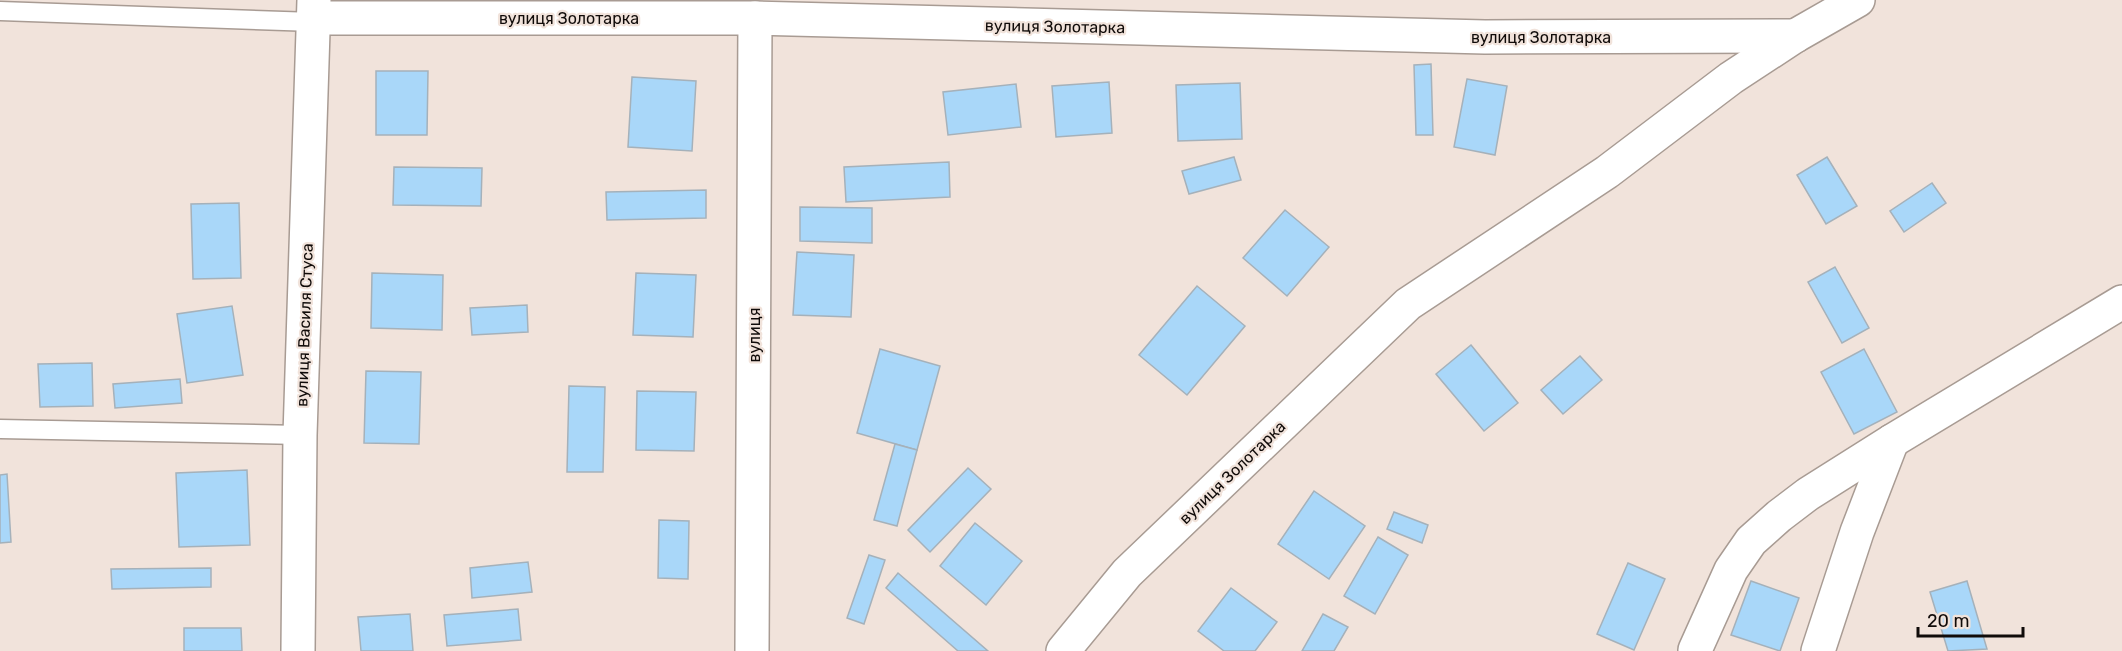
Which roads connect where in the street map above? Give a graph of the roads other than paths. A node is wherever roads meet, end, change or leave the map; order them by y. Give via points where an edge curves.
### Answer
1 (1858, 0) edge
2 (0, 11) edge
3 (314, 13) edge
4 (755, 18) junction
5 (1795, 36) junction
6 (2122, 302) edge
7 (0, 429) edge
8 (300, 435) junction
9 (1892, 441) junction
10 (1695, 650) edge
11 (298, 651) edge
12 (752, 651) edge
13 (1063, 651) edge
14 (1818, 651) edge

1 - 5 street, вулиця Золотарка
2 - 3 lane
3 - 4 street, вулиця Золотарка
3 - 8 street, вулиця Василя Стуса
4 - 5 street, вулиця Золотарка via 1485,37
4 - 12 street, вулиця
5 - 13 street, вулиця Золотарка via 1708,94 1607,172 1407,304 1127,573
6 - 9 street
7 - 8 lane
8 - 11 street, вулиця Василя Стуса
9 - 10 street via 1796,502 1752,541 1731,570
9 - 14 street

